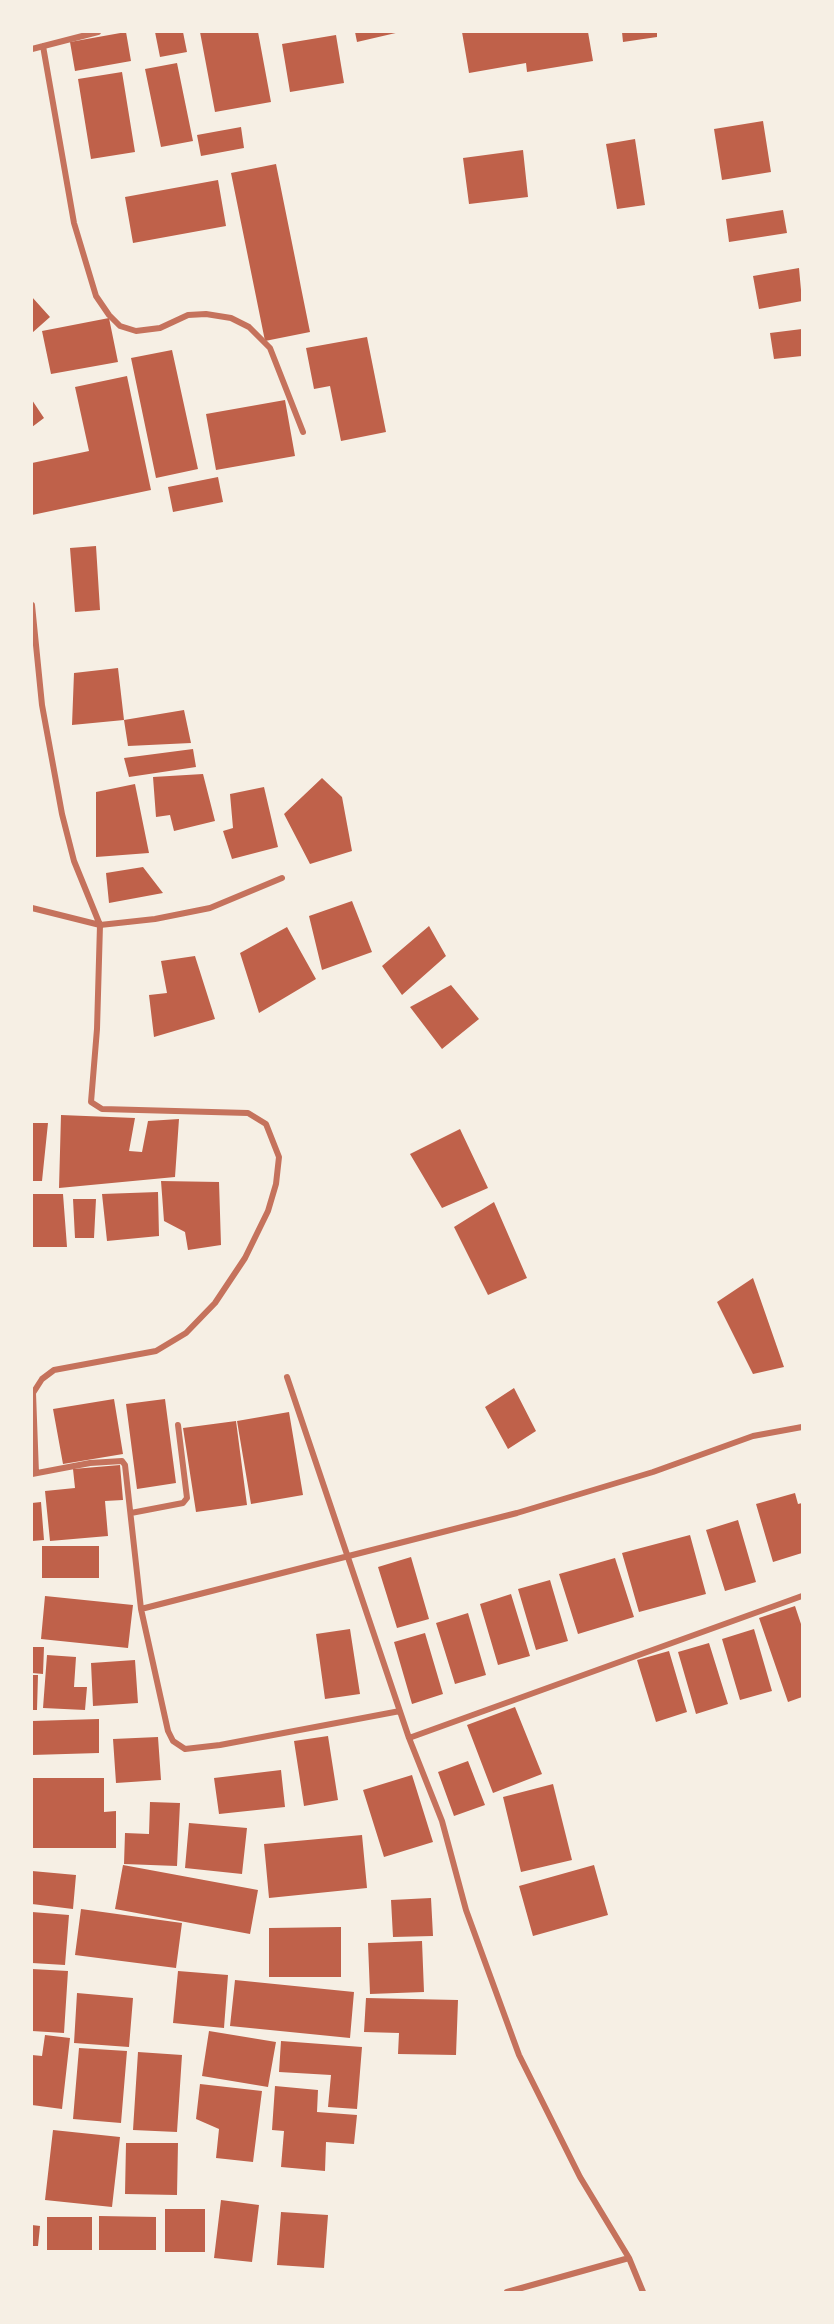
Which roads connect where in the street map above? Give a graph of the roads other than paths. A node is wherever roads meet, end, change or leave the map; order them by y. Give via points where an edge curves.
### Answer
1 (98, 32) edge
2 (43, 46) junction
3 (32, 50) edge
4 (303, 432) dead end
5 (32, 605) edge
6 (282, 878) dead end
7 (32, 908) edge
8 (100, 925) junction
9 (287, 1377) dead end
10 (178, 1425) dead end
11 (802, 1427) edge
12 (34, 1474) edge
13 (131, 1513) junction
14 (346, 1555) junction
15 (802, 1596) edge
16 (141, 1609) junction
17 (400, 1711) junction
18 (409, 1738) junction
19 (629, 2258) junction
20 (507, 2292) edge
21 (643, 2292) edge

1 - 2 street
2 - 3 street
2 - 4 street via 74,223 96,296 120,326 136,331 160,328 188,315 206,314 231,318 249,327 270,348
5 - 8 street via 42,705 62,813 74,861
6 - 8 street via 210,908
7 - 8 street
8 - 12 street via 91,1102 102,1109 248,1113 266,1124 279,1157 276,1184 268,1211 245,1258 215,1303 186,1333 156,1351 54,1370 42,1379 33,1393
9 - 14 street
10 - 13 street via 187,1498 183,1503
11 - 14 street via 753,1436 654,1472 517,1513
12 - 13 street via 122,1461
13 - 16 street
14 - 16 street
14 - 17 street
15 - 18 street
16 - 17 street via 168,1731 173,1741 185,1749
17 - 18 street
18 - 19 street via 442,1821 466,1910 519,2055 580,2177
19 - 20 street
19 - 21 street

